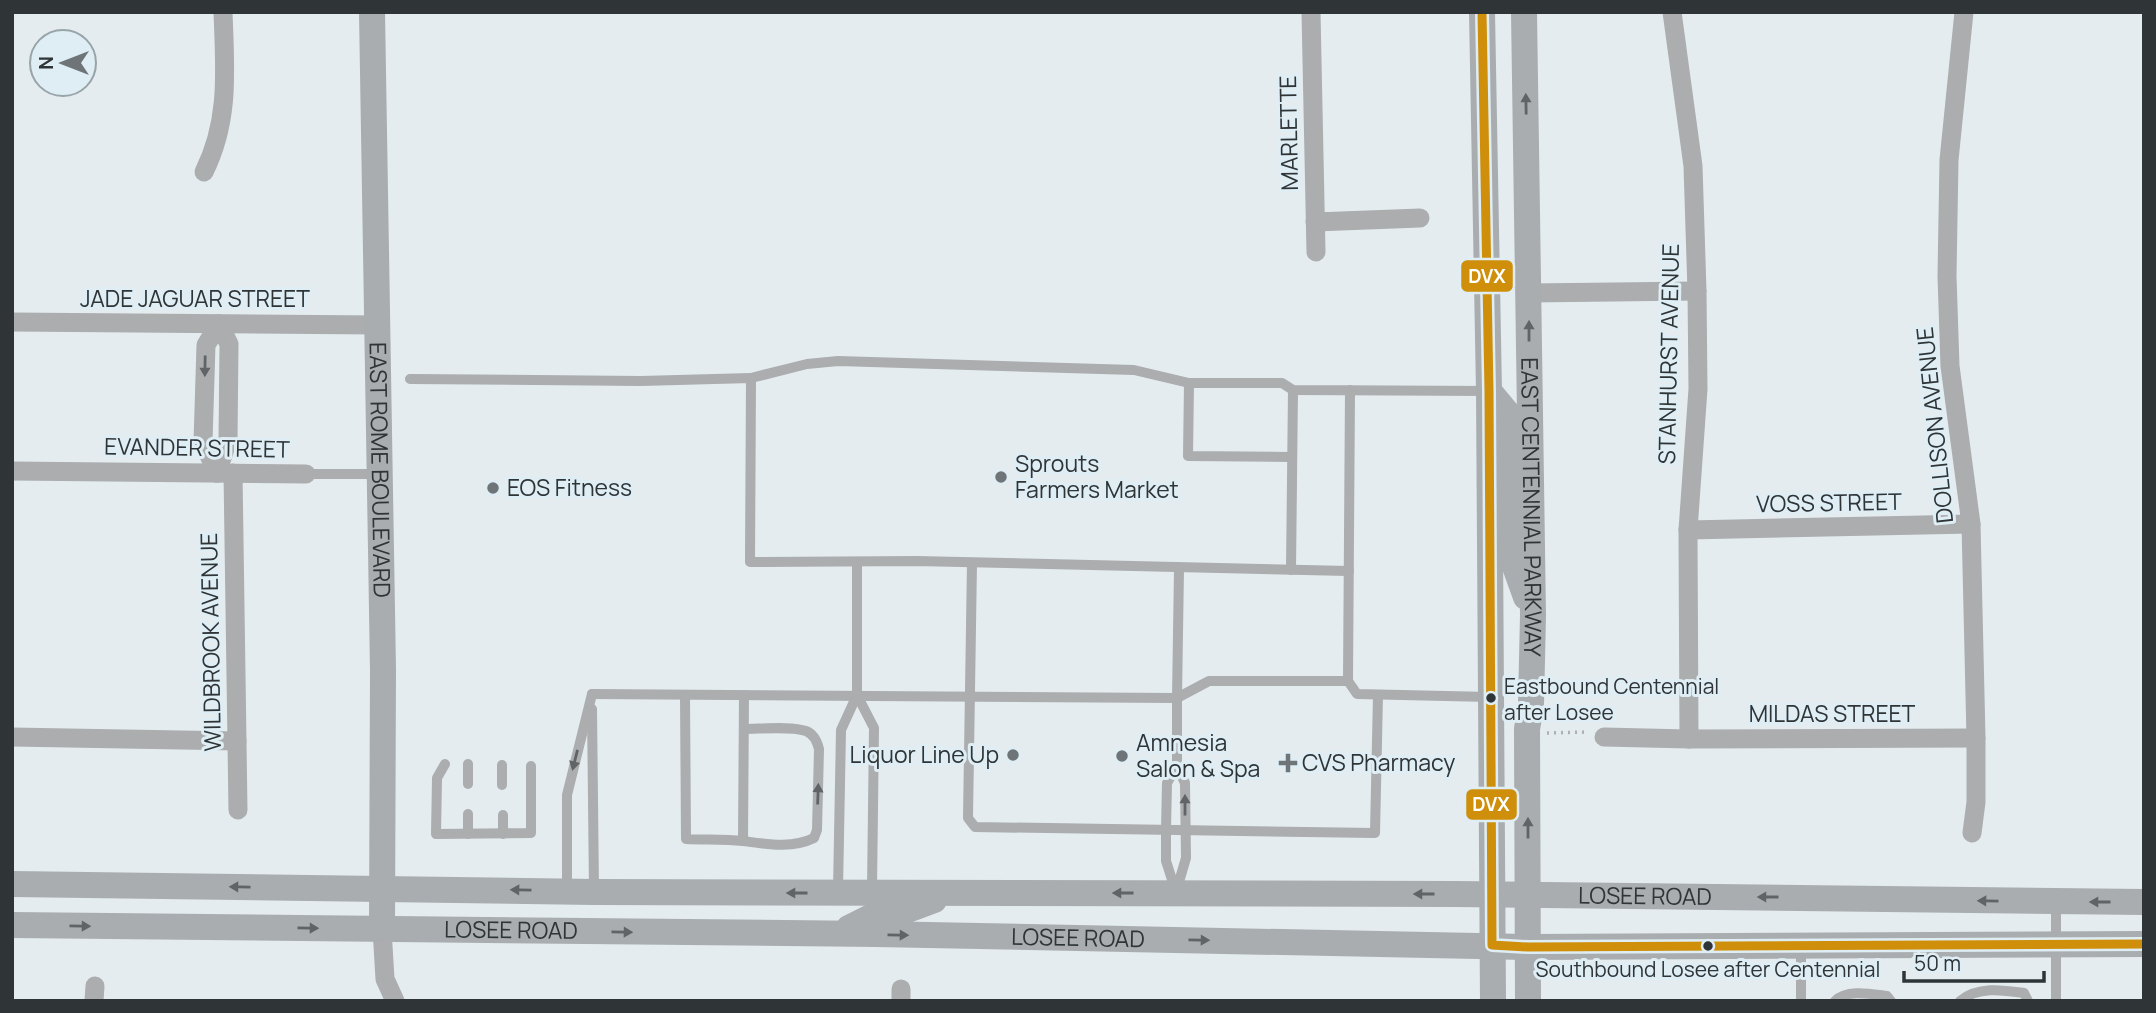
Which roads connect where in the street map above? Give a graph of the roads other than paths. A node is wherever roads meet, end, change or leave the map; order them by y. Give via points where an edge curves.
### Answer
1 (223, 12) edge
2 (372, 12) edge
3 (1311, 12) edge
4 (1482, 12) edge
5 (1524, 12) edge
6 (1672, 12) edge
7 (1964, 12) edge
8 (204, 172) dead end
9 (1420, 218) dead end
10 (1315, 222) junction
11 (1316, 252) dead end
12 (1696, 291) junction
13 (1529, 293) junction
14 (12, 323) edge
15 (219, 324) junction
16 (377, 325) junction
17 (751, 378) junction
18 (410, 379) dead end
19 (1189, 383) junction
20 (1293, 390) junction
21 (1350, 390) junction
22 (1489, 391) junction
23 (204, 412) junction
24 (228, 412) junction
25 (1292, 457) junction
26 (12, 471) edge
27 (225, 473) junction
28 (306, 474) joint
29 (380, 474) junction
30 (1971, 524) junction
31 (1688, 530) junction
32 (857, 562) junction
33 (972, 563) junction
34 (1179, 569) junction
35 (1291, 570) junction
36 (1349, 571) junction
37 (1533, 615) junction
38 (1348, 681) junction
39 (592, 694) junction
40 (685, 695) junction
41 (744, 695) junction
42 (857, 695) junction
43 (1378, 695) junction
44 (970, 696) junction
45 (1491, 697) junction
46 (1177, 698) junction
47 (744, 729) junction
48 (12, 737) edge
49 (1604, 737) road end
50 (1976, 738) junction
51 (1689, 739) junction
52 (237, 741) junction
53 (445, 764) dead end
54 (468, 764) dead end
55 (502, 765) dead end
56 (531, 766) dead end
57 (1177, 766) junction
58 (468, 784) dead end
59 (502, 785) dead end
60 (238, 810) dead end
61 (468, 814) dead end
62 (503, 814) dead end
63 (1166, 829) junction
64 (1185, 830) junction
65 (1972, 832) dead end
66 (468, 834) junction
67 (503, 834) junction
68 (743, 841) junction
69 (12, 884) edge
70 (382, 889) junction
71 (567, 891) junction
72 (594, 892) junction
73 (1176, 893) junction
74 (838, 894) junction
75 (872, 894) junction
76 (949, 894) junction
77 (1492, 894) junction
78 (1528, 896) junction
79 (2056, 902) junction
80 (2144, 902) edge
81 (12, 925) edge
82 (382, 929) junction
83 (742, 934) junction
84 (838, 934) junction
85 (2055, 944) junction
86 (2144, 944) edge
87 (1492, 945) junction
88 (1801, 946) junction
89 (1528, 947) junction
90 (395, 1001) edge
91 (1493, 1001) edge
92 (1528, 1001) edge
93 (1801, 1001) edge
94 (1835, 1001) edge
95 (1891, 1001) edge
96 (1960, 1001) edge
97 (2028, 1001) edge
98 (2056, 1001) edge

1 - 8 street via 224,113 216,149
2 - 16 main road, EAST ROME BOULEVARD
3 - 10 street, MARLETTE
4 - 22 main road, EAST CENTENNIAL PARKWAY
13 -> 5 main road, EAST CENTENNIAL PARKWAY
6 - 12 street, STANHURST AVENUE via 1693,166
7 - 30 street, DOLLISON AVENUE via 1949,160 1947,276 1950,366
9 - 10 street
10 - 11 street, MARLETTE
12 - 13 street
12 - 31 street, STANHURST AVENUE via 1698,390
37 -> 13 main road, EAST CENTENNIAL PARKWAY
14 - 15 street, JADE JAGUAR STREET
15 - 16 street, JADE JAGUAR STREET
15 -> 23 street, WILDBROOK AVENUE via 206,345
15 - 24 street, WILDBROOK AVENUE via 229,344
16 - 29 main road, EAST ROME BOULEVARD
17 - 18 lane
17 - 19 lane via 838,361 1134,370
17 - 32 lane via 750,562
19 - 20 lane via 1282,383
19 - 25 lane via 1188,456
20 - 21 lane
20 - 25 lane
21 - 22 lane
21 - 36 lane
22 - 37 main road via 1509,415 1512,558
22 - 45 main road, EAST CENTENNIAL PARKWAY
23 - 24 lane
23 - 27 street, WILDBROOK AVENUE via 203,442
24 - 27 street, WILDBROOK AVENUE
25 - 35 lane
26 - 27 street, EVANDER STREET
27 - 28 street, EVANDER STREET
27 - 52 street, WILDBROOK AVENUE
28 - 29 lane, EVANDER STREET
29 - 70 main road, EAST ROME BOULEVARD
30 - 31 street, VOSS STREET
30 - 50 street, DOLLISON AVENUE
31 - 51 street, STANHURST AVENUE
32 - 33 lane
32 - 42 lane
33 - 34 lane
33 - 44 lane
34 - 35 lane
34 - 46 lane
35 - 36 lane
36 - 38 lane
78 -> 37 main road, EAST CENTENNIAL PARKWAY via 1527,729
38 - 43 lane via 1357,694
38 - 46 lane via 1209,681
39 - 40 lane
39 -> 71 lane via 567,795
39 - 72 lane
40 - 41 lane
40 - 68 lane via 686,839
41 - 42 lane
41 - 47 lane
42 - 44 lane
42 - 74 lane via 841,730
42 - 75 lane via 874,729
43 - 45 lane
43 - 64 lane via 1375,832
44 - 46 lane
44 - 63 lane via 968,818 975,827
45 - 77 main road, EAST CENTENNIAL PARKWAY
46 - 57 lane
47 - 68 lane
68 -> 47 lane via 762,845 805,843 814,838 820,748 808,732
48 - 52 street
49 - 51 street, MILDAS STREET
50 - 51 street, MILDAS STREET
50 - 65 street, DOLLISON AVENUE
52 - 60 street, WILDBROOK AVENUE
53 - 66 lane via 437,778 436,834
54 - 58 lane
55 - 59 lane
56 - 67 lane via 531,833
57 - 63 lane via 1167,783
64 -> 57 lane via 1185,783
61 - 66 lane
62 - 67 lane
63 - 64 lane
63 - 73 lane via 1166,861
64 - 73 lane via 1185,858
66 - 67 lane
70 -> 69 main road, LOSEE ROAD
71 -> 70 main road, LOSEE ROAD
70 - 82 main road, EAST ROME BOULEVARD
71 - 72 main road, LOSEE ROAD
74 -> 72 main road, LOSEE ROAD
73 -> 76 main road, LOSEE ROAD
77 -> 73 main road, LOSEE ROAD
74 - 75 main road, LOSEE ROAD
75 - 76 main road, LOSEE ROAD
75 - 83 main road via 833,918 804,919
76 - 84 main road via 894,915 872,917
77 - 78 main road, LOSEE ROAD
77 - 87 main road, EAST CENTENNIAL PARKWAY
79 -> 78 main road, LOSEE ROAD
78 - 89 main road, EAST CENTENNIAL PARKWAY
80 -> 79 main road, LOSEE ROAD
79 - 85 lane
81 -> 82 main road, LOSEE ROAD
82 -> 83 main road, LOSEE ROAD
82 - 90 street via 385,979
83 - 84 main road, LOSEE ROAD
84 -> 87 main road, LOSEE ROAD
85 - 86 main road, LOSEE ROAD
85 - 88 main road, LOSEE ROAD
85 - 98 lane
87 - 89 main road, LOSEE ROAD
87 - 91 main road, EAST CENTENNIAL PARKWAY
88 - 89 main road, LOSEE ROAD
88 - 93 lane
89 - 92 main road, EAST CENTENNIAL PARKWAY
94 - 95 lane via 1842,995 1869,993
96 - 97 lane via 1982,991 2009,991 2024,993

